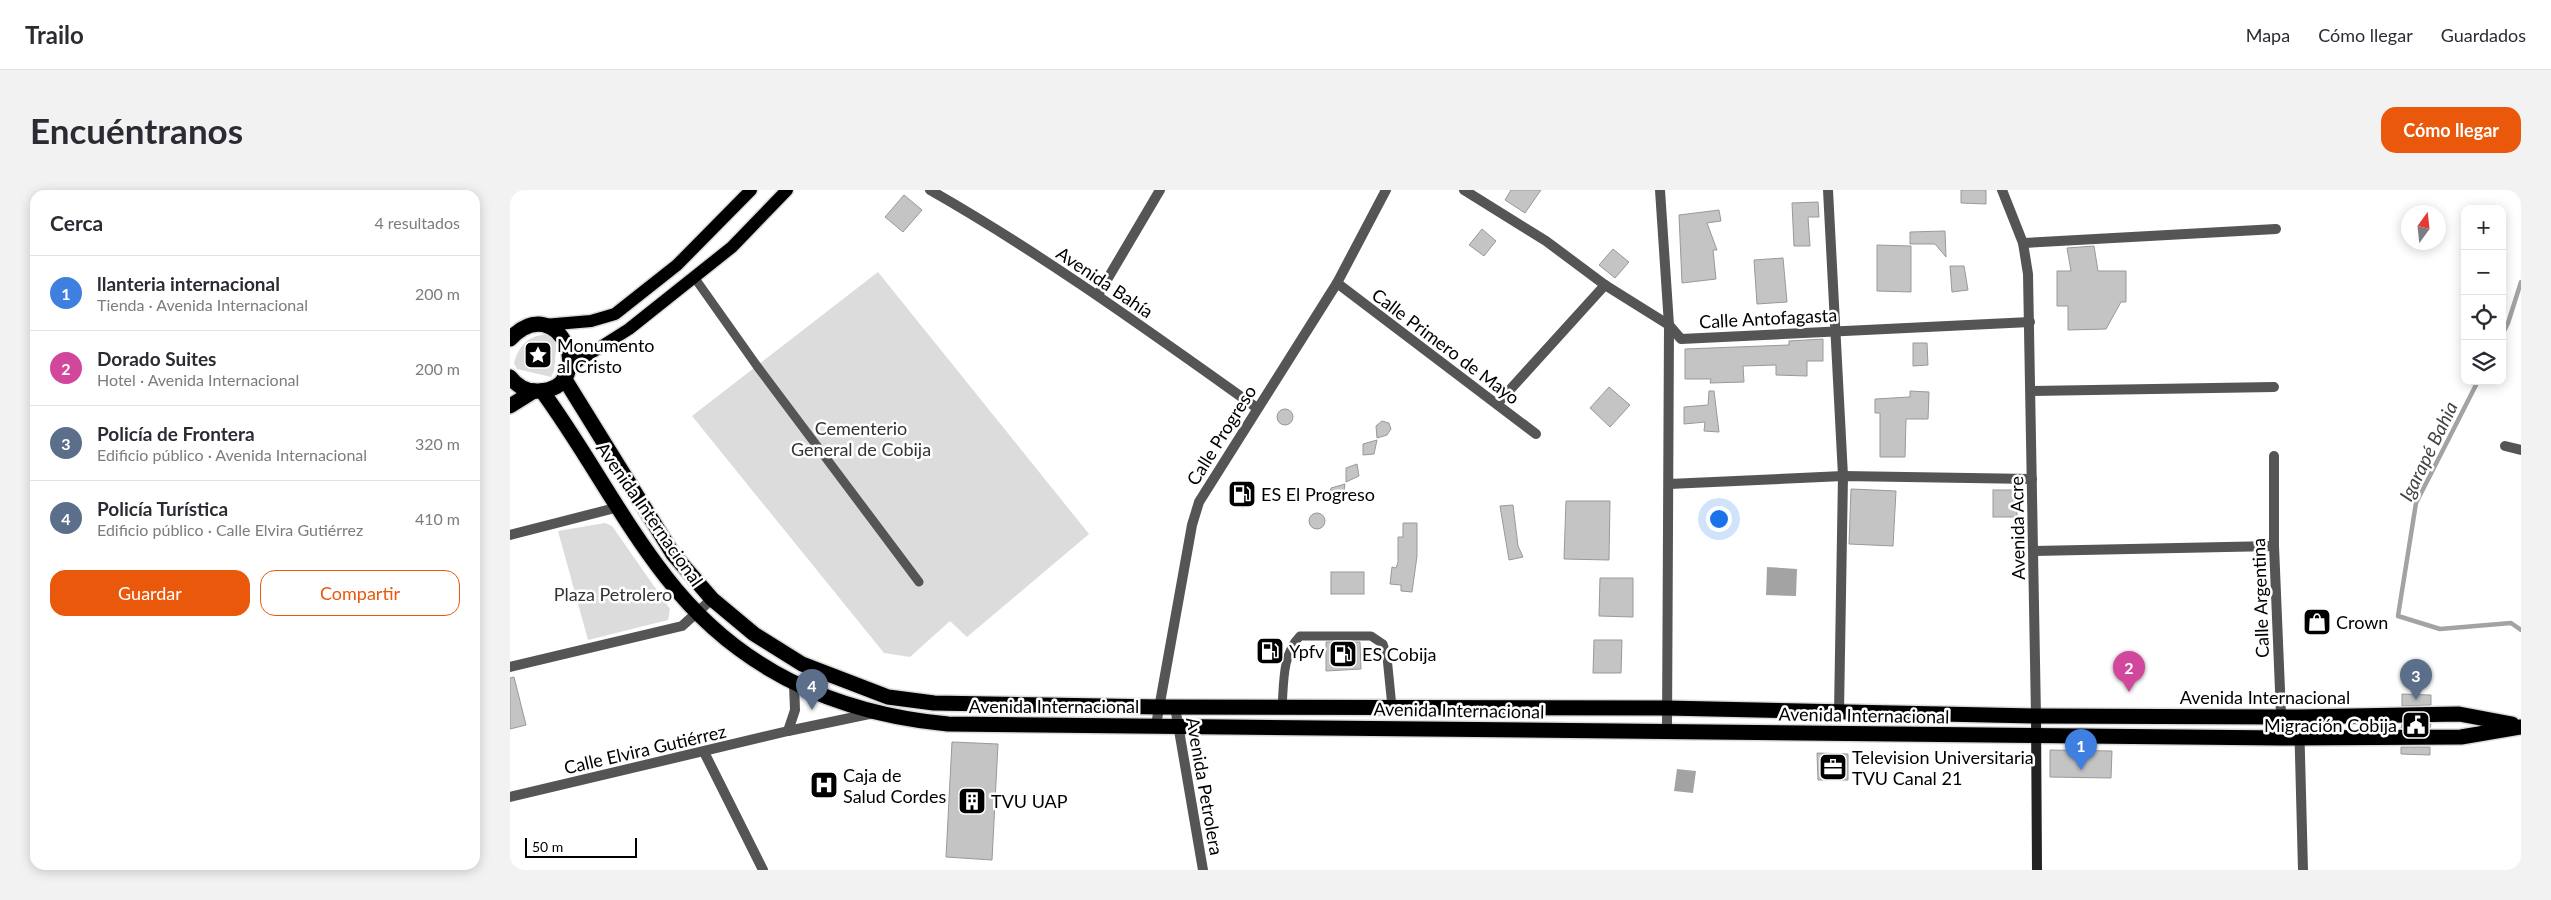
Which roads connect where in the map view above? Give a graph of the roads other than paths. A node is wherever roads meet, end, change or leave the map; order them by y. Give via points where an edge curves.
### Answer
1 (751, 190) edge
2 (787, 190) edge
3 (930, 190) edge
4 (1160, 190) edge
5 (1386, 190) edge
6 (1464, 190) edge
7 (1660, 190) edge
8 (1828, 190) edge
9 (2002, 190) edge
10 (2276, 229) dead end
11 (2023, 243) junction
12 (694, 277) junction
13 (1337, 284) junction
14 (1605, 285) junction
15 (1098, 295) junction
16 (2030, 322) junction
17 (544, 325) junction
18 (1669, 325) junction
19 (1836, 330) junction
20 (510, 338) edge
21 (567, 372) junction
22 (510, 377) edge
23 (2274, 387) dead end
24 (538, 391) junction
25 (2032, 392) junction
26 (1497, 404) junction
27 (510, 406) edge
28 (1257, 408) junction
29 (1536, 434) dead end
30 (2505, 446) dead end
31 (2521, 450) edge
32 (2274, 456) dead end
33 (1843, 476) junction
34 (2032, 479) junction
35 (1669, 484) junction
36 (619, 507) junction
37 (510, 535) edge
38 (2274, 546) junction
39 (2034, 551) junction
40 (919, 582) dead end
41 (712, 599) junction
42 (698, 614) junction
43 (510, 667) edge
44 (794, 684) junction
45 (1160, 707) junction
46 (1176, 707) junction
47 (1282, 707) junction
48 (1392, 707) junction
49 (1666, 708) junction
50 (1839, 712) junction
51 (874, 713) junction
52 (2036, 716) junction
53 (2280, 716) junction
54 (2299, 716) junction
55 (1156, 725) junction
56 (1178, 726) junction
57 (2521, 727) edge
58 (788, 731) junction
59 (1667, 731) junction
60 (2036, 736) junction
61 (2282, 738) junction
62 (2300, 738) junction
63 (704, 752) junction
64 (510, 797) edge
65 (763, 870) edge
66 (1203, 870) edge
67 (2036, 870) edge
68 (2303, 870) edge

1 - 17 main road via 677,265 615,314 591,321
2 - 12 main road via 732,246
3 - 15 street, Avenida Bahía
4 - 15 street
5 - 13 street, Calle Progreso
6 - 14 street, Calle Antofagasta via 1546,241
7 - 18 street
8 - 19 street
9 - 11 street, Avenida Acre
10 - 11 street
11 - 16 street, Avenida Acre
12 - 21 main road via 629,330
12 - 40 lane
13 - 26 street, Calle Primero de Mayo
13 - 28 street, Calle Progreso
14 - 18 street, Calle Antofagasta
14 - 26 street
15 - 28 street, Avenida Bahía
16 - 19 street, Calle Antofagasta
16 - 25 street, Avenida Acre
17 - 20 highway via 525,327
17 - 21 highway via 563,336 571,356
18 - 19 street, Calle Antofagasta via 1681,339
18 - 35 street
19 - 33 street
21 - 24 highway via 558,384
21 - 41 highway, Avenida Internacional via 673,554
22 - 24 highway via 523,388
23 - 25 street
24 - 27 highway
24 - 36 highway, Avenida Internacional
25 - 34 street, Avenida Acre
26 - 29 street, Calle Primero de Mayo
28 - 45 street, Calle Progreso via 1198,502
30 - 31 street
32 - 38 street, Calle Argentina
33 - 34 street
33 - 35 street
33 - 50 street
34 - 39 street, Avenida Acre
35 - 49 street
36 - 37 street
36 - 42 highway, Avenida Internacional via 665,576
38 - 39 street
38 - 53 street, Calle Argentina
39 - 52 street, Avenida Acre
41 - 42 street
41 - 45 highway, Avenida Internacional via 754,634 802,664 888,697 934,703
42 - 43 street via 682,626
42 - 44 highway, Avenida Internacional via 739,649
44 - 51 highway, Avenida Internacional
44 - 58 street via 795,710
45 - 46 highway, Avenida Internacional
45 - 55 street, Calle Progreso
46 - 47 highway, Avenida Internacional
46 - 56 street, Avenida Petrolera
47 - 48 highway, Avenida Internacional
47 - 48 lane via 1287,657 1292,644 1300,636 1371,636 1383,644 1387,657
48 - 49 highway, Avenida Internacional
49 - 50 highway, Avenida Internacional
49 - 59 street
50 - 52 highway, Avenida Internacional
51 - 55 highway, Avenida Internacional via 948,724
51 - 58 street, Calle Elvira Gutiérrez
52 - 53 highway, Avenida Internacional
52 - 60 main road, Avenida Acre
53 - 54 highway, Avenida Internacional
53 - 61 street, Calle Argentina
54 - 57 highway, Avenida Internacional via 2459,714
54 - 62 street
55 - 56 highway, Avenida Internacional
56 - 59 highway, Avenida Internacional
56 - 66 street, Avenida Petrolera
57 - 62 highway, Avenida Internacional via 2461,737
58 - 63 street, Calle Elvira Gutiérrez
59 - 60 highway, Avenida Internacional
60 - 61 highway, Avenida Internacional
60 - 67 main road, Avenida Acre
61 - 62 highway, Avenida Internacional
62 - 68 street
63 - 64 street, Calle Elvira Gutiérrez
63 - 65 street

